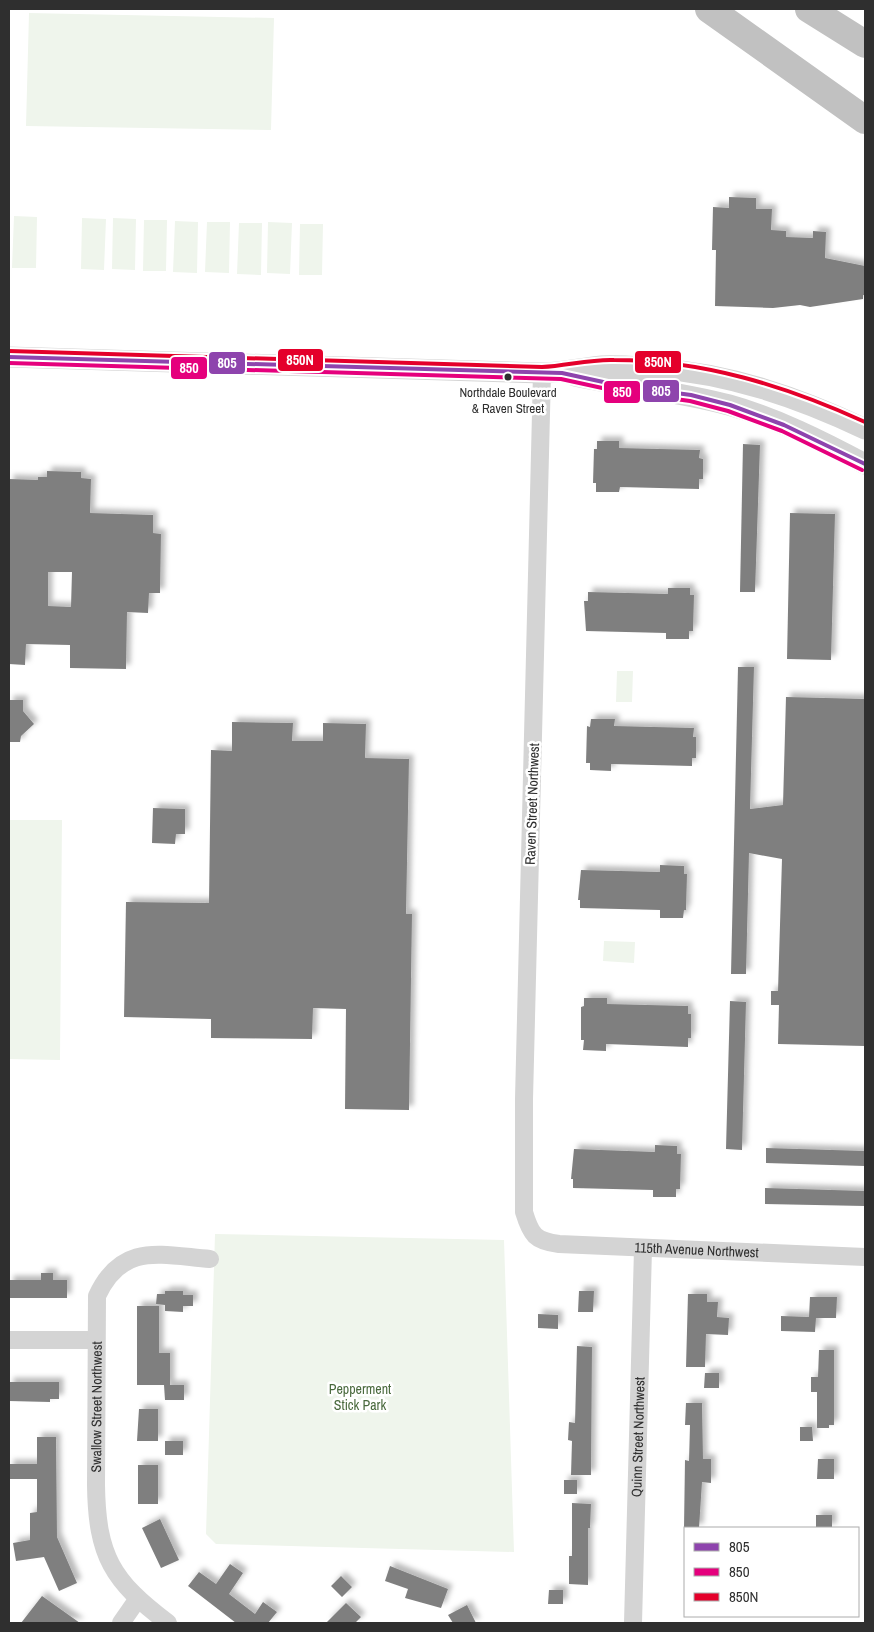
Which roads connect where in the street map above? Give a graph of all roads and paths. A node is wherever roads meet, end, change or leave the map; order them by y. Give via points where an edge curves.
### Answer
1 (709, 9) edge
2 (714, 9) edge
3 (809, 9) edge
4 (829, 9) edge
5 (865, 28) edge
6 (865, 44) edge
7 (865, 101) edge
8 (865, 120) edge
9 (9, 357) edge
10 (552, 373) junction
11 (865, 429) edge
12 (865, 464) edge
13 (531, 1234) joint
14 (643, 1249) junction
15 (865, 1257) edge
16 (210, 1259) dead end
17 (9, 1340) edge
18 (95, 1340) junction
19 (138, 1600) junction
20 (121, 1623) edge
21 (168, 1623) edge
22 (633, 1623) edge

1 - 8 highway
2 - 7 highway
3 - 6 highway
4 - 5 highway
9 - 10 street
10 - 11 street via 602,366 706,374 782,393
10 - 12 street via 691,395 730,405 793,428
10 - 13 street, Raven Street Northwest via 524,1099 524,1212
13 - 14 street, 115th Avenue Northwest via 544,1242
14 - 15 street, 115th Avenue Northwest
14 - 22 street, Quinn Street Northwest
16 - 18 street, Swallow Street Northwest via 154,1255 134,1257 119,1265 105,1278 97,1296
17 - 18 street
18 - 19 street, Swallow Street Northwest via 96,1512 107,1555 118,1578
19 - 20 street
19 - 21 street, Swallow Street Northwest

